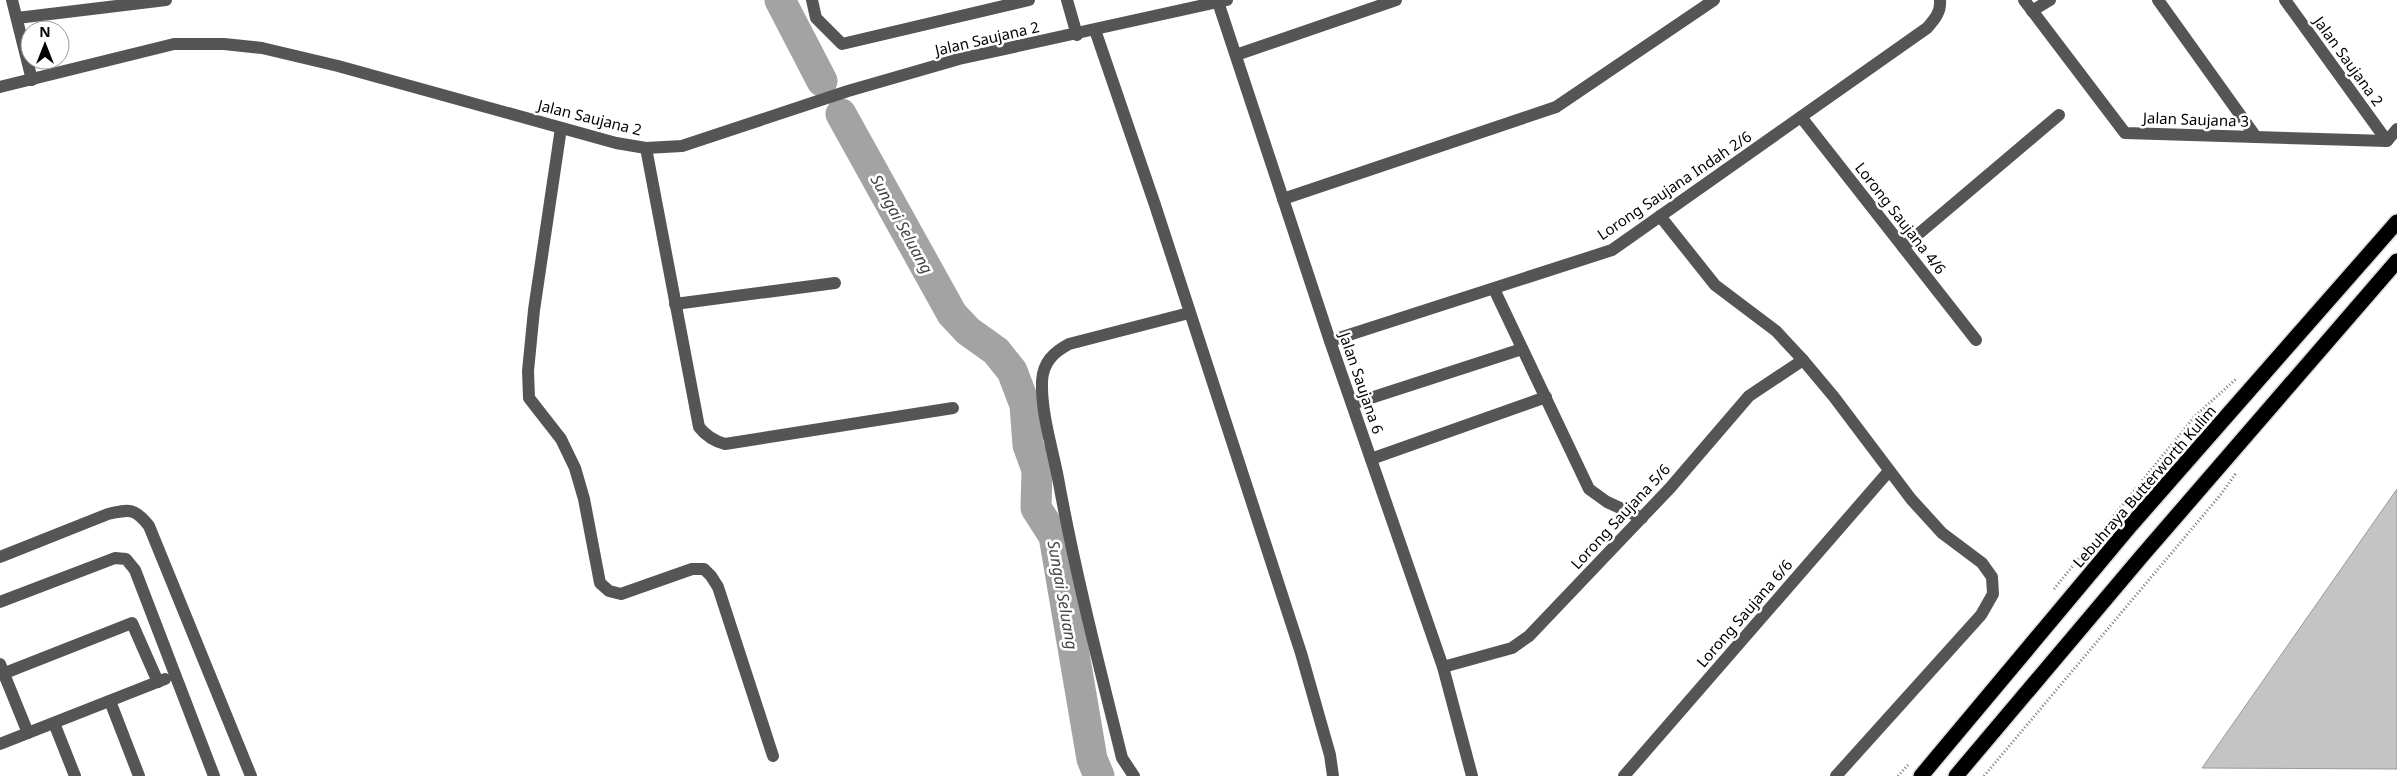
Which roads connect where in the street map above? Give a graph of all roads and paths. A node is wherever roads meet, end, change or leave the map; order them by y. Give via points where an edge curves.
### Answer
1 (12, 0) edge
2 (166, 0) edge
3 (812, 0) edge
4 (1029, 0) edge
5 (1067, 0) edge
6 (1396, 0) edge
7 (1714, 0) edge
8 (2024, 0) edge
9 (2050, 0) edge
10 (2158, 0) edge
11 (2285, 0) edge
12 (1222, 1) edge
13 (1940, 3) edge
14 (2032, 11) junction
15 (17, 18) junction
16 (1094, 30) junction
17 (1077, 35) junction
18 (1236, 55) junction
19 (32, 80) junction
20 (0, 87) edge
21 (2059, 115) dead end
22 (1801, 116) junction
23 (561, 128) junction
24 (2397, 129) edge
25 (2256, 137) junction
26 (2387, 141) junction
27 (646, 148) junction
28 (1283, 199) junction
29 (1660, 216) junction
30 (2397, 222) edge
31 (1903, 247) junction
32 (2397, 261) edge
33 (835, 283) dead end
34 (1494, 289) junction
35 (675, 304) junction
36 (1189, 313) junction
37 (1976, 340) dead end
38 (1330, 341) junction
39 (1522, 349) junction
40 (1803, 360) junction
41 (1546, 397) junction
42 (1352, 404) junction
43 (953, 408) dead end
44 (2195, 416) dead end
45 (1372, 459) junction
46 (1889, 471) junction
47 (1642, 518) junction
48 (0, 557) edge
49 (2053, 591) dead end
50 (0, 602) edge
51 (1443, 667) junction
52 (1, 671) edge
53 (176, 675) junction
54 (158, 682) junction
55 (110, 701) junction
56 (54, 723) junction
57 (28, 733) junction
58 (0, 744) edge
59 (773, 756) dead end
60 (1911, 761) dead end
61 (74, 776) edge
62 (139, 776) edge
63 (214, 776) edge
64 (251, 776) edge
65 (1134, 776) edge
66 (1333, 776) edge
67 (1472, 776) edge
68 (1624, 776) edge
69 (1836, 776) edge
70 (1898, 776) edge
71 (1921, 776) edge
72 (1956, 776) edge

1 - 15 street
2 - 15 street
3 - 4 street via 816,18 842,44
5 - 17 street
6 - 18 street
7 - 28 street via 1556,107
8 - 14 street, Jalan Saujana 3
9 - 14 street
10 - 25 street
11 - 26 street, Jalan Saujana 2
12 - 16 street, Jalan Saujana 2
12 - 18 street, Jalan Saujana 6
13 - 22 street, Lorong Saujana Indah 2/6 via 1936,18 1927,28
14 - 25 street, Jalan Saujana 3 via 2125,133
15 - 19 street
16 - 17 street, Jalan Saujana 2
16 - 36 street
17 - 27 street, Jalan Saujana 2 via 959,59 848,91 682,146
18 - 28 street, Jalan Saujana 6
19 - 20 street, Jalan Saujana 2
19 - 23 street, Jalan Saujana 2 via 174,44 224,44 262,48 338,66
21 - 31 street
22 - 29 street, Lorong Saujana Indah 2/6
22 - 31 street, Lorong Saujana 4/6
23 - 27 street, Jalan Saujana 2
23 - 59 street via 534,310 528,371 529,398 562,439 575,468 600,583 609,591 621,594 692,569 704,569 711,576 718,587
24 - 26 street
25 - 26 street, Jalan Saujana 3
27 - 35 street
28 - 38 street, Jalan Saujana 6
29 - 34 street, Lorong Saujana Indah 2/6 via 1612,250
29 - 40 street via 1714,285 1776,331
30 - 71 highway, Lebuhraya Butterworth Kulim via 2131,525
31 - 37 street, Lorong Saujana 4/6
32 - 72 highway
33 - 35 street
34 - 38 street, Lorong Saujana Indah 2/6
34 - 39 street
35 - 43 street via 699,427 714,441 725,444
36 - 65 street via 1070,344 1056,351 1047,361 1042,380 1077,574 1122,758
36 - 66 street via 1301,653
38 - 42 street, Jalan Saujana 6
39 - 41 street
39 - 42 street
40 - 46 street
40 - 47 street, Lorong Saujana 5/6 via 1749,396
41 - 45 street
41 - 47 street via 1589,489 1606,502
42 - 45 street, Jalan Saujana 6
44 - 49 path
45 - 51 street, Jalan Saujana 6
46 - 68 street, Lorong Saujana 6/6
46 - 69 street via 1942,533 1982,563 1992,576 1993,594 1981,616
47 - 51 street, Lorong Saujana 5/6 via 1529,636 1512,648
48 - 64 street via 108,514 125,510 139,513 149,526
50 - 53 street via 115,558 126,559 135,570
51 - 67 street, Jalan Saujana 6
52 - 54 street via 132,623
52 - 57 street
53 - 54 street
53 - 63 street
54 - 55 street
55 - 56 street
55 - 62 street
56 - 57 street
56 - 61 street
57 - 58 street
60 - 70 path

